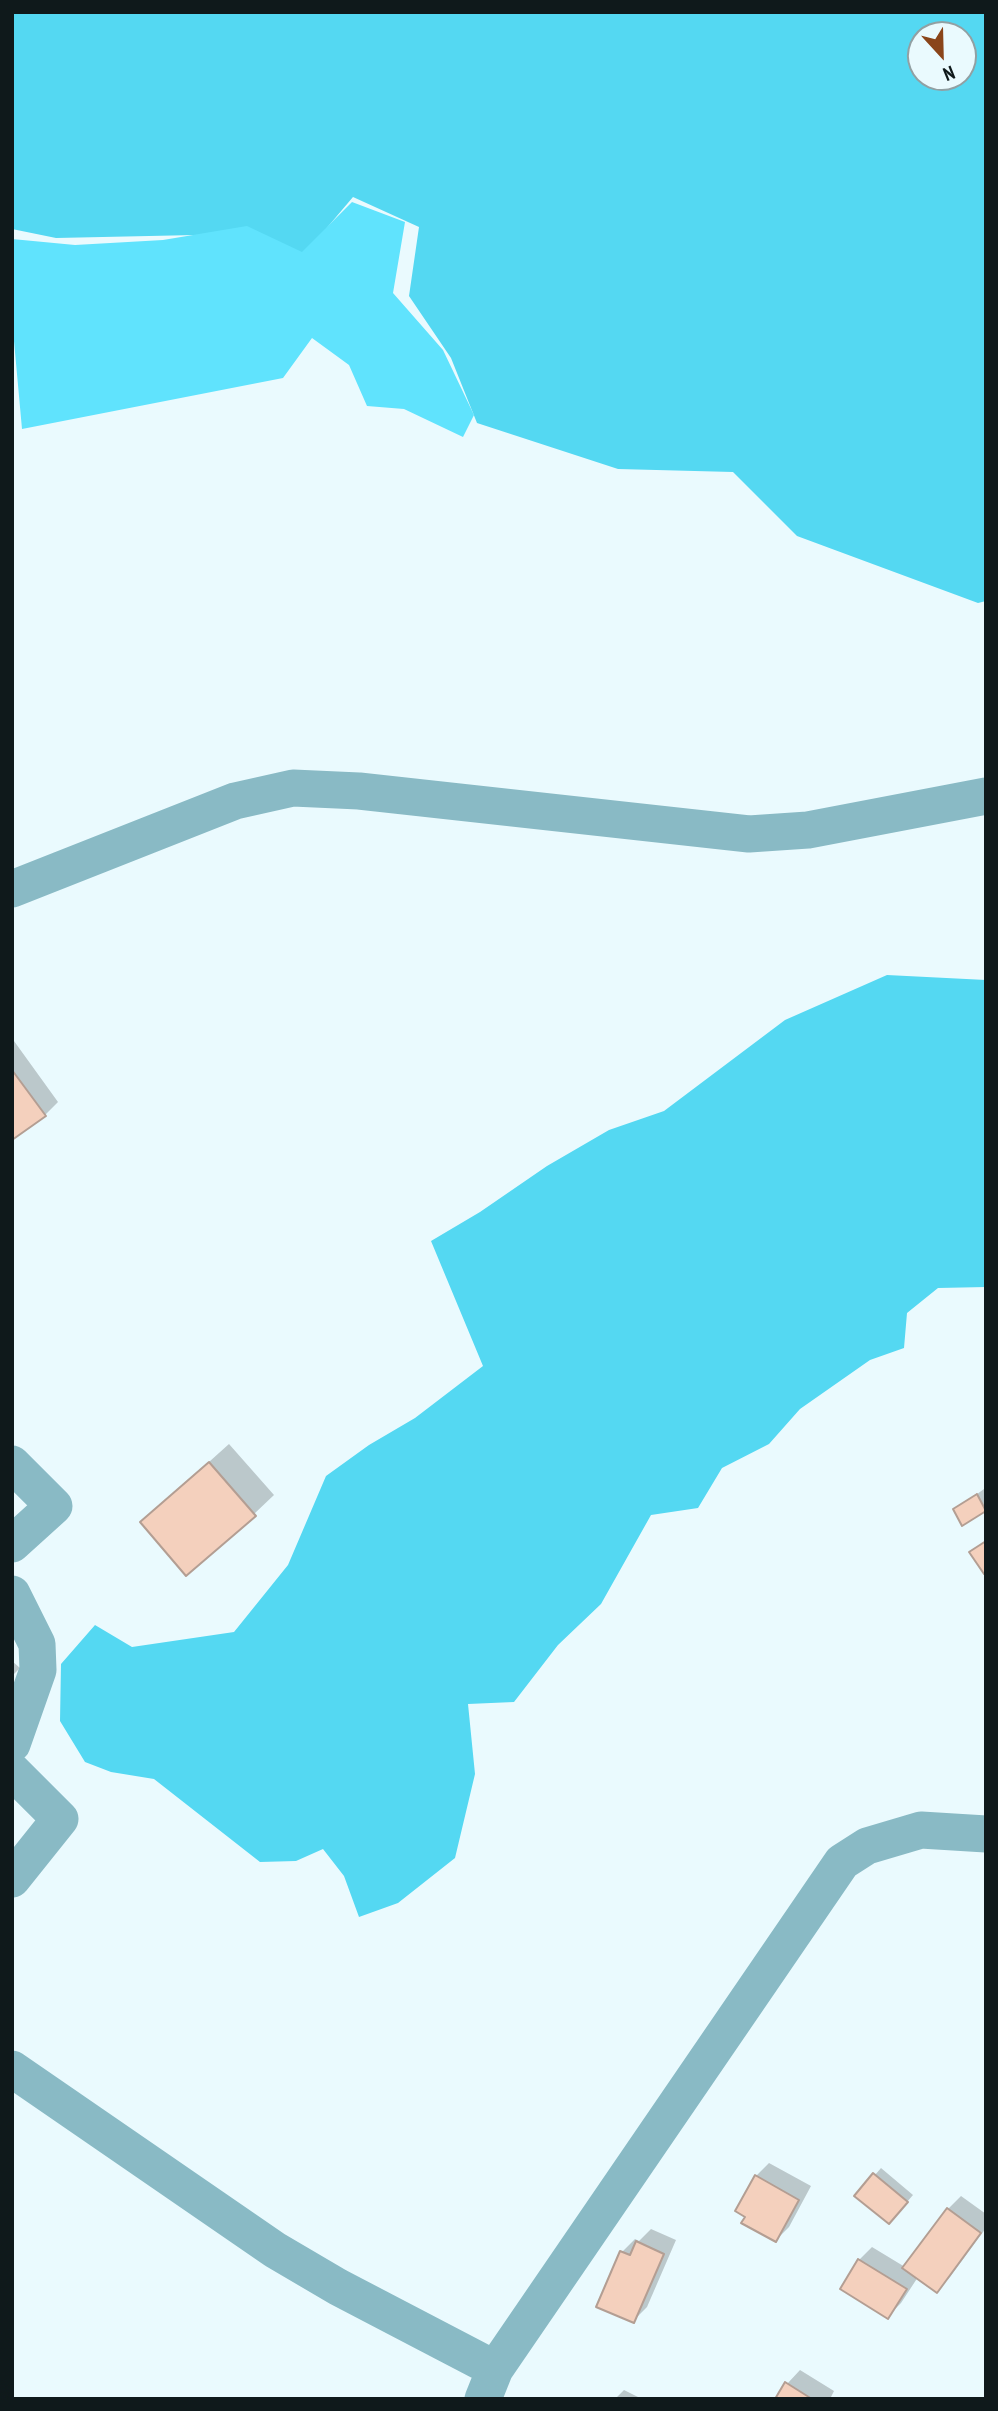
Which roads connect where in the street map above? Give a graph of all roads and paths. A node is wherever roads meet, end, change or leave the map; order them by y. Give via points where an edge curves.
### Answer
1 (986, 796) edge
2 (12, 889) edge
3 (12, 1464) edge
4 (12, 1544) edge
5 (12, 1594) edge
6 (12, 1744) edge
7 (12, 1771) edge
8 (986, 1834) edge
9 (12, 1879) edge
10 (12, 2069) edge
11 (489, 2384) edge

1 - 2 street via 808,830 749,834 359,791 293,788 235,801
3 - 4 street via 54,1506
5 - 6 street via 37,1644 38,1670
7 - 9 street via 60,1819
8 - 11 street via 921,1830 867,1846 842,1862
10 - 11 street via 275,2250

